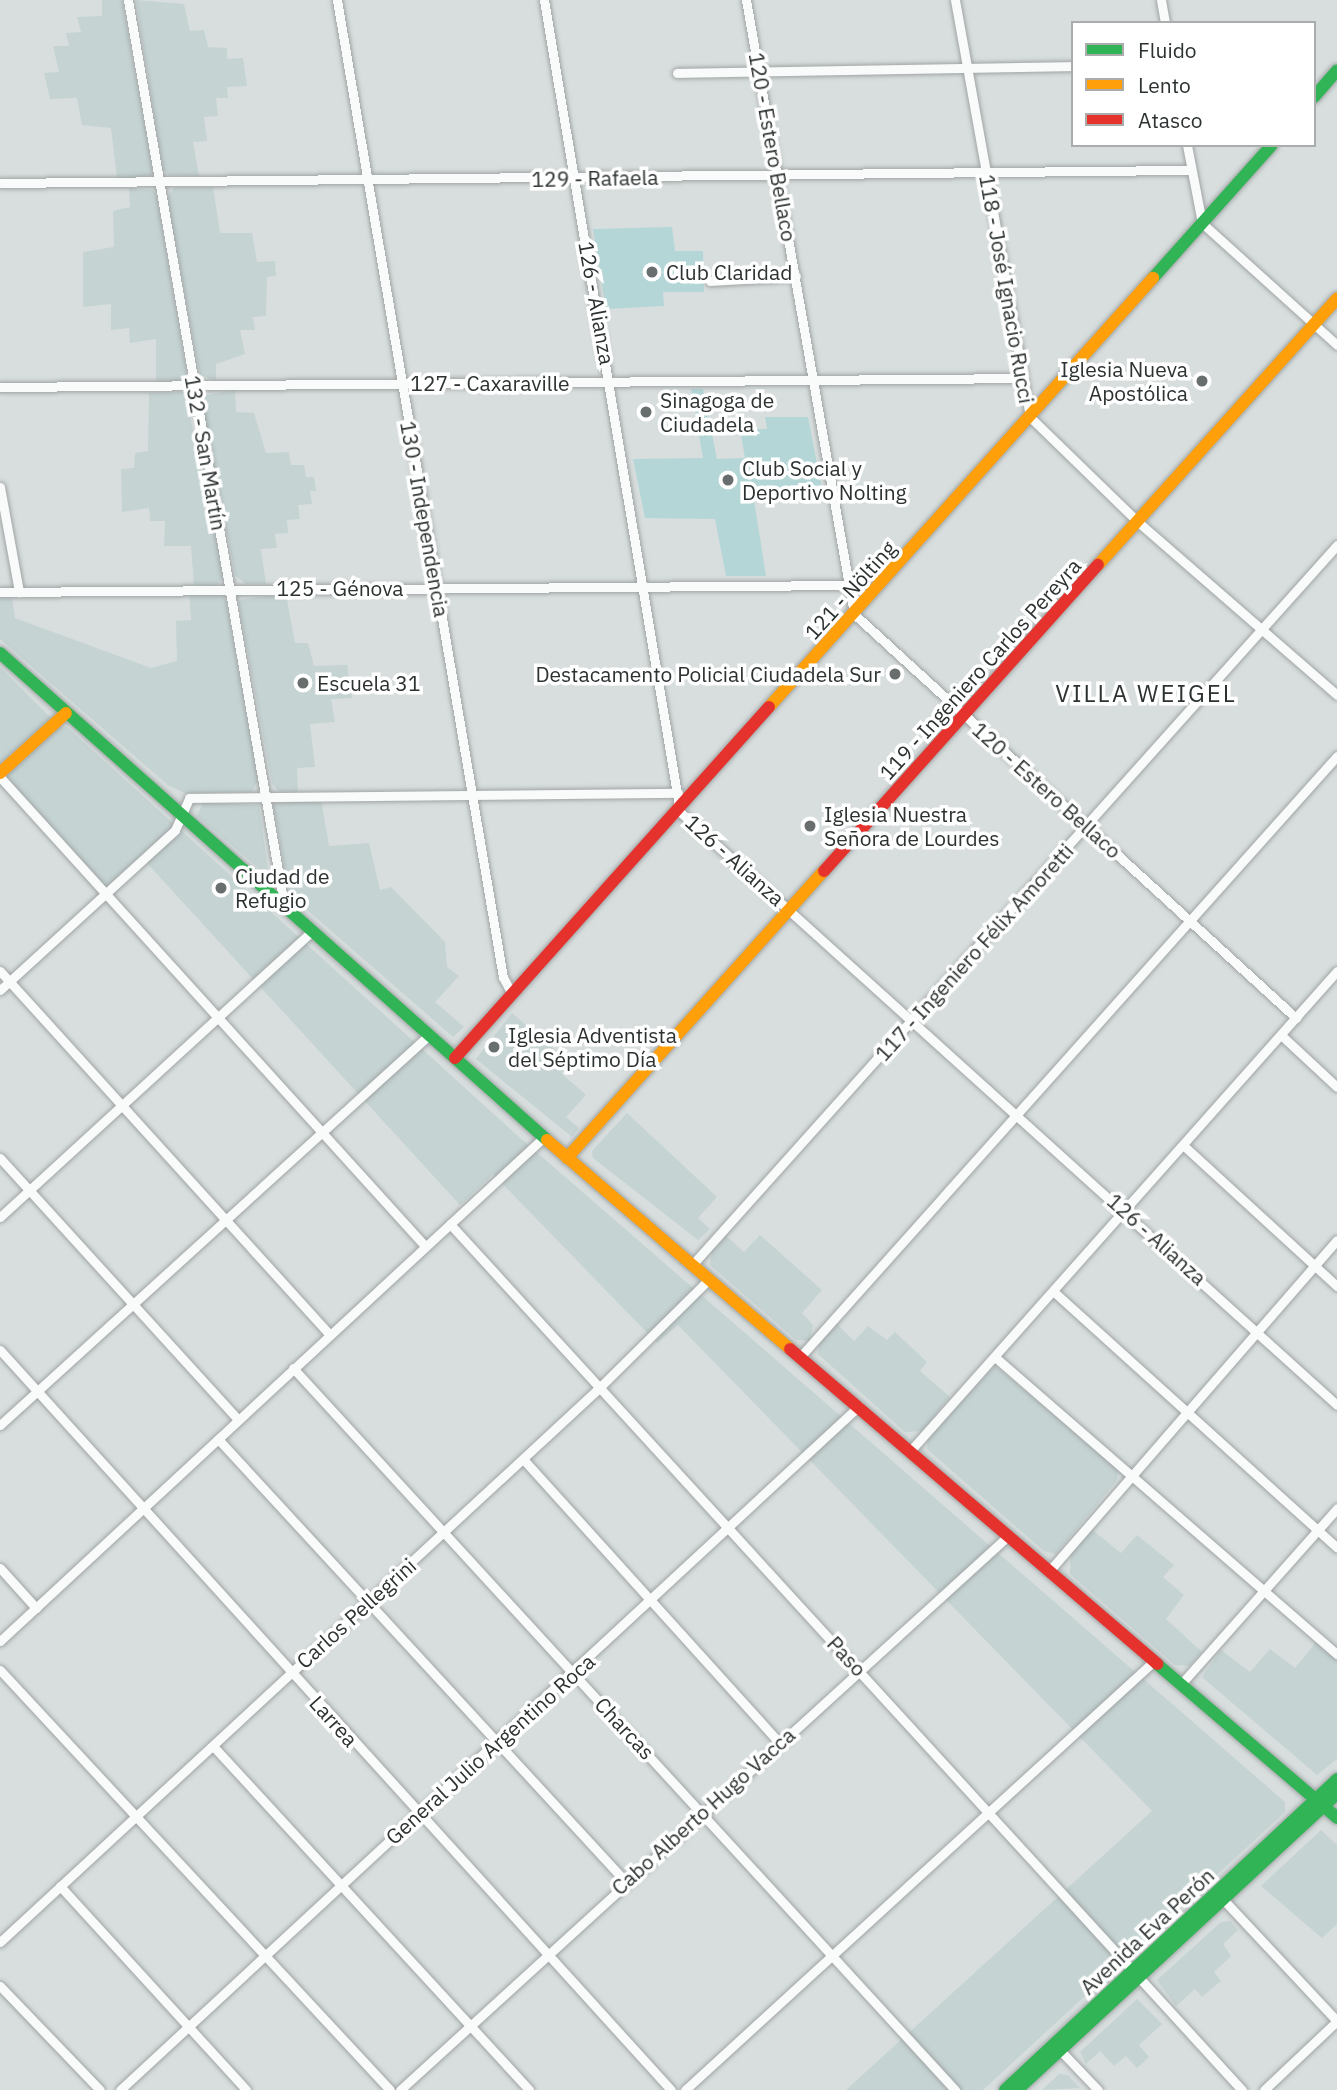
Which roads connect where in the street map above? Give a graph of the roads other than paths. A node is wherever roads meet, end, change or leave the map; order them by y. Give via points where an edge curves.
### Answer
1 (128, 0) edge
2 (337, 0) edge
3 (544, 0) edge
4 (746, 0) edge
5 (956, 0) edge
6 (1161, 0) edge
7 (1165, 21) edge
8 (1071, 66) edge
9 (968, 69) junction
10 (1337, 71) edge
11 (759, 72) junction
12 (677, 73) dead end
13 (1316, 95) edge
14 (1186, 147) edge
15 (1270, 147) edge
16 (1191, 170) junction
17 (987, 172) junction
18 (778, 177) junction
19 (576, 178) junction
20 (160, 182) junction
21 (0, 183) edge
22 (368, 183) junction
23 (1202, 223) junction
24 (796, 276) junction
25 (710, 281) dead end
26 (1337, 299) edge
27 (1314, 325) junction
28 (1337, 345) edge
29 (1022, 378) junction
30 (815, 380) junction
31 (402, 383) junction
32 (611, 383) junction
33 (194, 385) junction
34 (0, 387) edge
35 (1030, 418) junction
36 (0, 487) edge
37 (1137, 521) junction
38 (1337, 545) edge
39 (849, 585) junction
40 (646, 587) junction
41 (437, 588) junction
42 (229, 589) junction
43 (0, 592) edge
44 (19, 592) junction
45 (855, 614) junction
46 (1263, 628) junction
47 (0, 653) edge
48 (1337, 695) edge
49 (66, 713) junction
50 (964, 716) junction
51 (1337, 756) edge
52 (0, 775) edge
53 (678, 793) junction
54 (471, 794) junction
55 (266, 797) junction
56 (680, 812) junction
57 (182, 815) junction
58 (1087, 827) junction
59 (105, 894) junction
60 (284, 906) junction
61 (790, 910) junction
62 (1193, 920) junction
63 (312, 931) junction
64 (0, 971) edge
65 (1337, 971) edge
66 (10, 982) junction
67 (0, 990) edge
68 (512, 994) junction
69 (1296, 1018) junction
70 (218, 1019) junction
71 (912, 1020) junction
72 (429, 1035) junction
73 (1280, 1035) junction
74 (455, 1058) junction
75 (1337, 1087) edge
76 (125, 1106) junction
77 (1017, 1114) junction
78 (323, 1133) junction
79 (544, 1138) junction
80 (1183, 1145) junction
81 (0, 1158) edge
82 (567, 1158) junction
83 (29, 1190) junction
84 (1124, 1210) junction
85 (0, 1217) edge
86 (226, 1222) junction
87 (450, 1224) junction
88 (1337, 1240) edge
89 (425, 1246) junction
90 (692, 1265) junction
91 (1314, 1266) junction
92 (709, 1279) junction
93 (1337, 1286) edge
94 (1053, 1291) junction
95 (134, 1305) junction
96 (1258, 1331) junction
97 (329, 1334) junction
98 (0, 1350) edge
99 (800, 1357) junction
100 (995, 1357) junction
101 (293, 1368) junction
102 (598, 1389) junction
103 (37, 1391) junction
104 (1337, 1405) edge
105 (859, 1406) junction
106 (1187, 1410) junction
107 (238, 1420) junction
108 (0, 1425) edge
109 (218, 1439) junction
110 (911, 1450) junction
111 (523, 1460) junction
112 (1132, 1475) junction
113 (1337, 1508) edge
114 (142, 1511) junction
115 (729, 1530) junction
116 (1317, 1530) junction
117 (445, 1532) junction
118 (1009, 1535) junction
119 (1337, 1548) edge
120 (0, 1568) edge
121 (1050, 1570) junction
122 (1262, 1590) junction
123 (653, 1601) junction
124 (369, 1602) junction
125 (36, 1608) junction
126 (0, 1641) edge
127 (1337, 1654) edge
128 (1154, 1661) junction
129 (0, 1670) edge
130 (859, 1670) junction
131 (290, 1673) junction
132 (574, 1673) junction
133 (1181, 1684) junction
134 (497, 1742) junction
135 (779, 1742) junction
136 (212, 1746) junction
137 (1337, 1779) edge
138 (1337, 1794) edge
139 (1322, 1804) junction
140 (703, 1812) junction
141 (989, 1813) junction
142 (419, 1815) junction
143 (134, 1817) junction
144 (1337, 1818) edge
145 (625, 1881) junction
146 (339, 1885) junction
147 (60, 1886) junction
148 (1219, 1896) junction
149 (0, 1942) edge
150 (835, 1954) junction
151 (548, 1955) junction
152 (264, 1958) junction
153 (1135, 1976) junction
154 (0, 1986) edge
155 (1337, 2021) edge
156 (470, 2026) junction
157 (187, 2027) junction
158 (1057, 2047) junction
159 (100, 2090) edge
160 (120, 2090) edge
161 (246, 2090) edge
162 (390, 2090) edge
163 (400, 2090) edge
164 (529, 2090) edge
165 (671, 2090) edge
166 (685, 2090) edge
167 (955, 2090) edge
168 (1004, 2090) edge
169 (1017, 2090) edge
170 (1098, 2090) edge
171 (1242, 2090) edge
172 (1264, 2090) edge

1 - 20 street, 132 - San Martín
2 - 22 street, 130 - Independencia
3 - 19 street, 126 - Alianza
4 - 11 street, 120 - Estero Bellaco
5 - 9 street, 118 - José Ignacio Rucci
6 - 7 street
8 - 9 street
9 - 11 street
9 - 17 street, 118 - José Ignacio Rucci
10 - 13 street
11 - 12 street
11 - 18 street, 120 - Estero Bellaco
14 - 16 street
15 - 23 street, 121 - Nölting
16 - 17 street, 129 - Rafaela
16 - 23 street
17 - 18 street, 129 - Rafaela
17 - 29 street, 118 - José Ignacio Rucci
18 - 19 street, 129 - Rafaela
18 - 24 street, 120 - Estero Bellaco
19 - 22 street, 129 - Rafaela
19 - 32 street, 126 - Alianza
20 - 21 street, 129 - Rafaela
20 - 22 street, 129 - Rafaela
20 - 33 street, 132 - San Martín
22 - 31 street, 130 - Independencia
23 - 27 street
23 - 35 street, 121 - Nölting
24 - 25 street
24 - 30 street, 120 - Estero Bellaco
26 - 27 street, 119 - Ingeniero Carlos Pereyra
27 - 28 street
27 - 37 street, 119 - Ingeniero Carlos Pereyra
29 - 30 street, 127 - Caxaraville
29 - 35 street, 118 - José Ignacio Rucci
30 - 32 street, 127 - Caxaraville
30 - 39 street, 120 - Estero Bellaco
31 - 32 street, 127 - Caxaraville
31 - 33 street, 127 - Caxaraville
31 - 41 street, 130 - Independencia
32 - 40 street, 126 - Alianza
33 - 34 street, 127 - Caxaraville
33 - 42 street, 132 - San Martín
35 - 37 street, 118 - José Ignacio Rucci
35 - 45 street, 121 - Nölting
36 - 44 street
37 - 46 street, 118 - José Ignacio Rucci
37 - 50 street, 119 - Ingeniero Carlos Pereyra
38 - 46 street, 117 - Ingeniero Félix Amoretti
39 - 40 street, 125 - Génova
39 - 45 street, 120 - Estero Bellaco
40 - 41 street, 125 - Génova
40 - 53 street, 126 - Alianza
41 - 42 street, 125 - Génova
41 - 54 street, 130 - Independencia
42 - 44 street, 125 - Génova
42 - 55 street, 132 - San Martín
43 - 44 street, 125 - Génova
45 - 50 street, 120 - Estero Bellaco
45 - 56 street, 121 - Nölting
46 - 48 street, 118 - José Ignacio Rucci
46 - 58 street, 117 - Ingeniero Félix Amoretti
47 - 49 street
49 - 52 street
49 - 57 street
50 - 58 street, 120 - Estero Bellaco
50 - 61 street, 119 - Ingeniero Carlos Pereyra
51 - 62 street
52 - 59 street
53 - 54 street
53 - 56 street, 126 - Alianza
54 - 55 street
54 - 68 street, 130 - Independencia via 503,977
55 - 57 street via 189,798
55 - 60 street, 132 - San Martín
56 - 61 street, 126 - Alianza
56 - 68 street, 121 - Nölting
57 - 59 street via 176,830
57 - 60 street
58 - 62 street, 120 - Estero Bellaco
58 - 71 street, 117 - Ingeniero Félix Amoretti
59 - 66 street
59 - 70 street
60 - 63 street
61 - 71 street, 126 - Alianza
61 - 82 street, 119 - Ingeniero Carlos Pereyra
62 - 69 street, 120 - Estero Bellaco
62 - 77 street
63 - 70 street
63 - 72 street
64 - 66 street
65 - 69 street
66 - 67 street
66 - 76 street
68 - 74 street, 121 - Nölting
69 - 73 street
70 - 76 street
70 - 78 street
71 - 77 street, 126 - Alianza
71 - 90 street, 117 - Ingeniero Félix Amoretti
72 - 74 street
72 - 78 street
73 - 75 street
73 - 80 street
74 - 79 street
76 - 83 street
76 - 86 street
77 - 84 street, 126 - Alianza
77 - 99 street
78 - 86 street
78 - 89 street
79 - 82 street
79 - 87 street
80 - 84 street
80 - 91 street
81 - 83 street
82 - 90 street
83 - 85 street
83 - 95 street
84 - 94 street
84 - 96 street, 126 - Alianza
86 - 95 street
86 - 97 street
87 - 89 street
87 - 102 street, Paso
88 - 91 street
89 - 97 street
90 - 92 street
91 - 93 street
91 - 96 street
92 - 99 street
92 - 102 street, Carlos Pellegrini
94 - 100 street
94 - 106 street
95 - 103 street
95 - 107 street
96 - 104 street, 126 - Alianza
96 - 106 street
97 - 101 street
98 - 103 street, Larrea
99 - 105 street
100 - 110 street
100 - 112 street
101 - 107 street
101 - 117 street, Charcas
102 - 111 street, Carlos Pellegrini
102 - 115 street, Paso
103 - 108 street
103 - 114 street, Larrea
105 - 110 street
105 - 115 street, General Julio Argentino Roca
106 - 112 street
106 - 116 street
107 - 109 street
109 - 114 street
109 - 124 street
110 - 118 street
111 - 117 street, Carlos Pellegrini
111 - 123 street
112 - 121 street
112 - 122 street
113 - 116 street
114 - 125 street
114 - 131 street, Larrea
115 - 123 street, General Julio Argentino Roca
115 - 130 street, Paso
116 - 119 street
116 - 122 street
117 - 124 street, Carlos Pellegrini
117 - 132 street, Charcas
118 - 121 street
118 - 130 street, Cabo Alberto Hugo Vacca
120 - 125 street
121 - 128 street
122 - 127 street
122 - 133 street
123 - 132 street, General Julio Argentino Roca
123 - 135 street
124 - 131 street, Carlos Pellegrini
124 - 134 street
125 - 126 street
128 - 133 street
128 - 141 street
129 - 143 street
130 - 135 street, Cabo Alberto Hugo Vacca
130 - 141 street, Paso
131 - 136 street, Carlos Pellegrini
131 - 142 street, Larrea
132 - 134 street, General Julio Argentino Roca
132 - 140 street, Charcas
133 - 139 street
134 - 142 street, General Julio Argentino Roca
134 - 145 street
135 - 140 street, Cabo Alberto Hugo Vacca
136 - 143 street, Carlos Pellegrini
136 - 146 street
137 - 139 street
138 - 139 street
139 - 144 street
139 - 148 street, Avenida Eva Perón
140 - 145 street, Cabo Alberto Hugo Vacca
140 - 150 street, Charcas
141 - 150 street
141 - 153 street, Paso
142 - 146 street, General Julio Argentino Roca
142 - 151 street, Larrea
143 - 147 street, Carlos Pellegrini
143 - 152 street
145 - 151 street, Cabo Alberto Hugo Vacca
146 - 152 street, General Julio Argentino Roca
146 - 156 street
147 - 149 street, Carlos Pellegrini
147 - 157 street
148 - 153 street, Avenida Eva Perón
148 - 155 street
150 - 166 street
150 - 167 street, Charcas
151 - 156 street, Cabo Alberto Hugo Vacca
151 - 165 street, Larrea
152 - 157 street, General Julio Argentino Roca
152 - 162 street
153 - 158 street, Avenida Eva Perón
153 - 171 street, Paso
154 - 159 street
155 - 172 street
156 - 163 street, Cabo Alberto Hugo Vacca
156 - 164 street
157 - 160 street, General Julio Argentino Roca
157 - 161 street
158 - 168 street, Avenida Eva Perón
158 - 169 street, Avenida Eva Perón
158 - 170 street

